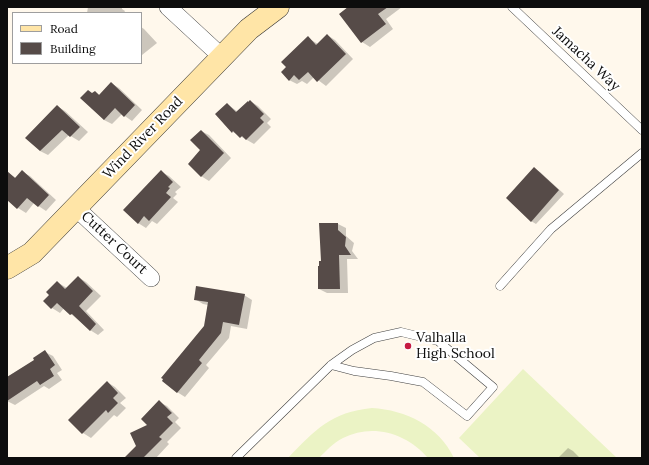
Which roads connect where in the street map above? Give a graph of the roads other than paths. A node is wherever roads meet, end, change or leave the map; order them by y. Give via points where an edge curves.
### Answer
1 (168, 7) edge
2 (278, 7) edge
3 (512, 7) edge
4 (222, 57) junction
5 (642, 130) edge
6 (642, 153) edge
7 (76, 208) junction
8 (7, 268) edge
9 (151, 278) dead end
10 (500, 286) dead end
11 (331, 365) junction
12 (236, 458) edge

1 - 4 street
2 - 4 street, Wind River Road via 248,29
3 - 5 lane, Jamacha Way
4 - 7 street, Wind River Road
6 - 10 lane via 551,229
7 - 8 street, Wind River Road via 32,253
7 - 9 street, Cutter Court
11 - 11 lane via 374,338 401,332 438,341 493,387 467,416 423,382
11 - 12 lane

